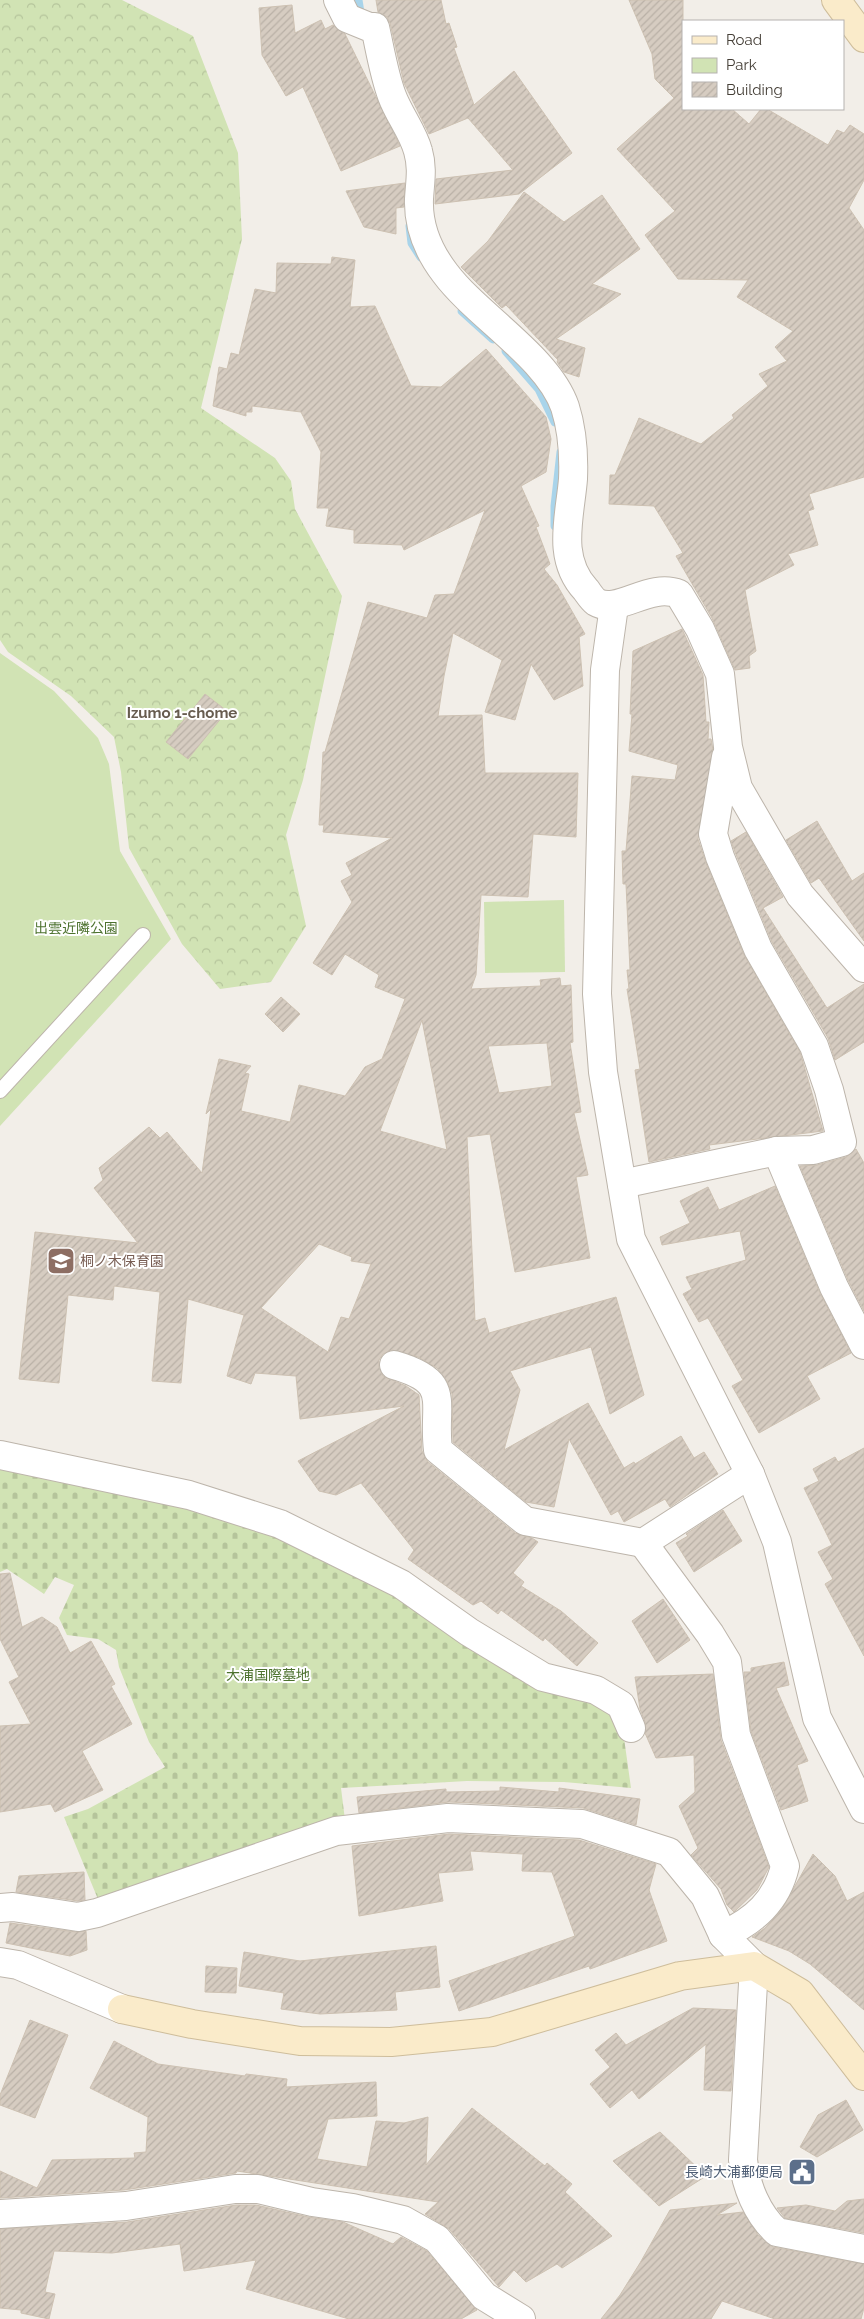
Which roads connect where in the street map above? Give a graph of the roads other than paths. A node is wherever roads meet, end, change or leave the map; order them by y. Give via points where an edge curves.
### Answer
1 (836, 0) edge
2 (352, 15) edge
3 (864, 38) edge
4 (614, 606) junction
5 (728, 747) junction
6 (143, 935) dead end
7 (864, 968) edge
8 (0, 1090) edge
9 (777, 1150) junction
10 (622, 1184) junction
11 (864, 1345) edge
12 (394, 1365) dead end
13 (0, 1455) edge
14 (750, 1474) junction
15 (643, 1543) junction
16 (631, 1728) dead end
17 (864, 1809) edge
18 (0, 1908) edge
19 (723, 1935) junction
20 (0, 1962) edge
21 (754, 1966) junction
22 (864, 2076) edge
23 (0, 2214) edge
24 (864, 2249) edge
25 (521, 2319) edge

1 - 3 street
2 - 4 street via 375,27 392,96 418,149 422,176 420,219 424,236 445,273 550,378 565,407 572,437 573,479 566,540 570,564 580,584 596,602
4 - 5 street via 662,590 679,594 720,674
4 - 10 street via 605,670 597,994 603,1072
5 - 7 street via 738,788 800,895
5 - 9 street via 713,834 715,842 758,949 814,1046 830,1090 842,1142 813,1150
6 - 8 lane
9 - 10 street
9 - 11 street via 830,1279
10 - 14 street via 631,1239
12 - 15 street via 411,1370 431,1382 438,1399 435,1428 438,1450 525,1521
13 - 16 street via 189,1495 280,1524 401,1584 469,1632 543,1677 596,1690 621,1705
14 - 15 street
14 - 17 street via 777,1542 816,1718
15 - 19 street via 727,1662 736,1735 785,1866 774,1896 760,1913
18 - 19 street via 78,1917 97,1914 336,1832 448,1818 582,1824 669,1852 705,1896
19 - 21 street
20 - 21 street via 18,1965 122,2009 192,2024 300,2041 392,2042 492,2032 680,1976
21 - 22 street via 800,1993
21 - 24 street via 745,2178 755,2201 778,2232
23 - 25 street via 126,2206 235,2189 258,2189 353,2208 403,2220 437,2239 484,2296

